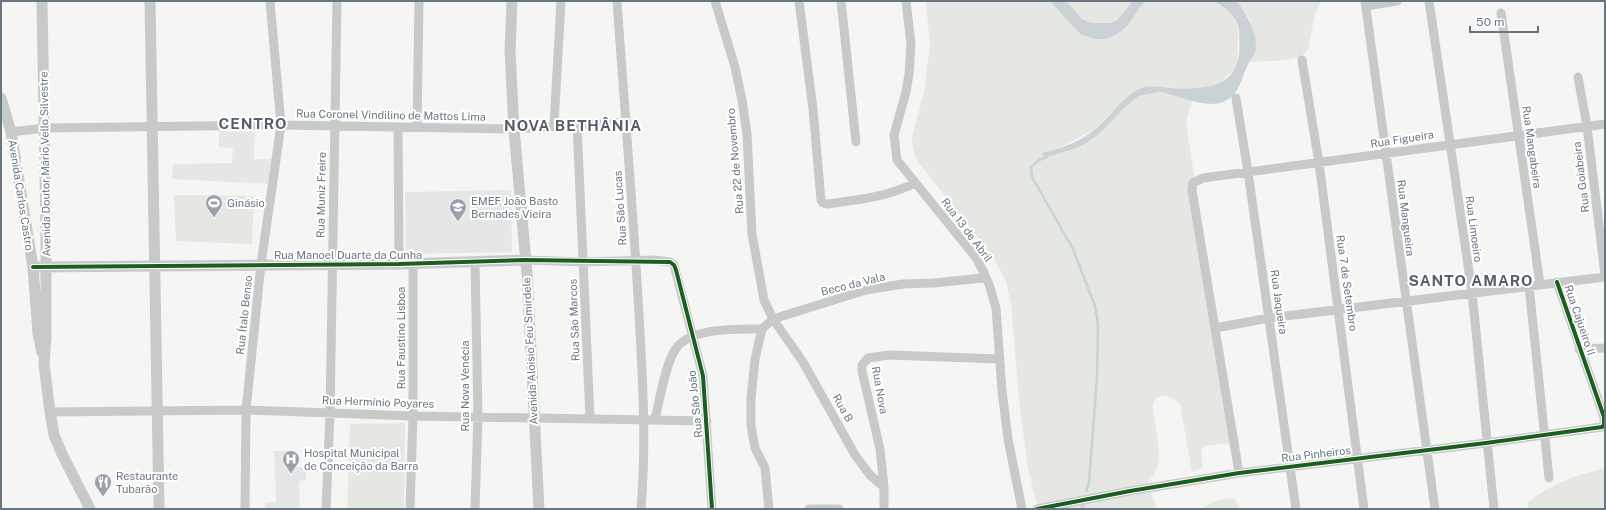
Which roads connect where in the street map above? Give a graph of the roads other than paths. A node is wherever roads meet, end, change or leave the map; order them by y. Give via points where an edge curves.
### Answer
1 (42, 1) edge
2 (150, 1) edge
3 (270, 1) edge
4 (337, 1) edge
5 (419, 1) edge
6 (512, 1) edge
7 (561, 1) edge
8 (617, 1) edge
9 (715, 1) edge
10 (798, 1) edge
11 (841, 1) edge
12 (906, 1) edge
13 (1396, 1) edge
14 (1429, 1) edge
15 (1365, 3) edge
16 (1501, 13) dead end
17 (1302, 60) dead end
18 (1578, 77) dead end
19 (1, 98) edge
20 (1236, 98) dead end
21 (627, 122) junction
22 (578, 124) junction
23 (1605, 124) edge
24 (281, 125) junction
25 (554, 125) junction
26 (335, 126) junction
27 (1587, 126) junction
28 (154, 127) junction
29 (398, 127) junction
30 (417, 127) junction
31 (45, 128) junction
32 (514, 129) junction
33 (10, 132) junction
34 (1517, 134) junction
35 (856, 142) dead end
36 (1451, 144) junction
37 (1386, 154) junction
38 (1318, 163) junction
39 (1248, 172) junction
40 (915, 183) junction
41 (526, 260) junction
42 (636, 261) junction
43 (663, 261) joint
44 (476, 262) junction
45 (584, 262) junction
46 (261, 264) junction
47 (398, 264) junction
48 (413, 264) junction
49 (332, 265) junction
50 (46, 266) junction
51 (154, 266) junction
52 (33, 267) junction
53 (984, 272) junction
54 (1605, 276) edge
55 (1558, 282) junction
56 (1540, 284) junction
57 (1529, 286) junction
58 (1472, 292) junction
59 (1405, 302) junction
60 (1338, 310) junction
61 (1269, 318) junction
62 (773, 319) junction
63 (1215, 328) junction
64 (762, 329) junction
65 (692, 337) junction
66 (1605, 348) edge
67 (1579, 349) junction
68 (999, 359) junction
69 (44, 364) junction
70 (246, 410) junction
71 (157, 411) junction
72 (50, 412) junction
73 (330, 413) junction
74 (413, 416) junction
75 (478, 416) junction
76 (533, 418) junction
77 (590, 418) junction
78 (655, 418) junction
79 (645, 419) junction
80 (707, 421) junction
81 (1598, 428) joint
82 (1543, 436) junction
83 (1486, 443) junction
84 (1428, 451) junction
85 (1357, 458) junction
86 (1290, 467) junction
87 (1239, 473) junction
88 (1549, 478) dead end
89 (884, 487) junction
90 (90, 509) edge
91 (159, 509) edge
92 (245, 509) edge
93 (326, 509) edge
94 (410, 509) edge
95 (475, 509) edge
96 (539, 509) edge
97 (641, 509) edge
98 (712, 509) edge
99 (769, 509) edge
100 (809, 509) edge
101 (839, 509) edge
102 (884, 509) edge
103 (1022, 509) edge
104 (1037, 509) edge
105 (1296, 509) edge
106 (1364, 509) edge
107 (1435, 509) edge
108 (1494, 509) edge

1 - 31 street, Avenida Doutor Mário Vello Silvestre
2 - 28 street
3 - 24 street, Rua Ítalo Benso
4 - 26 street, Rua Muniz Freire
5 - 30 street
6 - 32 street, Avenida Aloisio Feu Smirdele via 510,52
7 - 25 street
8 - 21 street, Rua São Lucas
9 - 62 street, Rua 22 de Novembro via 742,100 747,134 752,234 761,289
10 - 40 street via 817,146 821,200 823,203 832,203 878,197 900,191
11 - 35 street
12 - 40 street, Rua 13 de Abril via 910,44 909,74 894,135 897,160
13 - 15 street
14 - 36 street, Rua Limoeiro
15 - 37 street, Rua Mangueira
16 - 34 street, Rua Mangabeira
17 - 38 street, Rua 7 de Setembro
18 - 27 street, Rua Goiabeira
19 - 33 street, Avenida Carlos Castro
20 - 39 street, Rua Jaqueira
21 - 22 street, Rua Coronel Vindilino de Mattos Lima
21 - 42 street, Rua São Lucas
22 - 25 street, Rua Coronel Vindilino de Mattos Lima
22 - 45 street, Rua São Marcos
23 - 27 street, Rua Figueira
24 - 26 street, Rua Coronel Vindilino de Mattos Lima
24 - 28 street, Rua Coronel Vindilino de Mattos Lima
24 - 46 street, Rua Ítalo Benso
25 - 32 street, Rua Coronel Vindilino de Mattos Lima
26 - 29 street, Rua Coronel Vindilino de Mattos Lima
26 - 49 street, Rua Muniz Freire
27 - 34 street, Rua Figueira
27 - 54 street, Rua Goiabeira
28 - 31 street, Rua Coronel Vindilino de Mattos Lima
28 - 51 street
29 - 30 street, Rua Coronel Vindilino de Mattos Lima
29 - 47 street
30 - 32 street, Rua Coronel Vindilino de Mattos Lima
31 - 33 street, Rua Coronel Vindilino de Mattos Lima
31 - 50 street, Avenida Doutor Mário Vello Silvestre
32 - 41 street, Avenida Aloisio Feu Smirdele
33 - 52 street, Avenida Carlos Castro
34 - 36 street, Rua Figueira
34 - 56 street, Rua Mangabeira
36 - 37 street, Rua Figueira
36 - 58 street, Rua Limoeiro
37 - 38 street, Rua Figueira
37 - 59 street, Rua Mangueira
38 - 39 street, Rua Figueira
38 - 60 street, Rua 7 de Setembro
39 - 61 street, Rua Jaqueira
39 - 63 street, Rua Figueira via 1203,178 1193,182 1192,190
40 - 53 street, Rua 13 de Abril
41 - 44 street, Rua Manoel Duarte da Cunha
41 - 45 street, Rua Manoel Duarte da Cunha
41 - 76 street, Avenida Aloisio Feu Smirdele
42 - 43 street, Rua Manoel Duarte da Cunha
42 - 45 street, Rua Manoel Duarte da Cunha
42 - 79 street, Rua São Lucas
43 - 65 street, Rua São João via 674,265
44 - 48 street, Rua Manoel Duarte da Cunha
44 - 75 street, Rua Nova Venécia
45 - 77 street, Rua São Marcos
46 - 49 street, Rua Manoel Duarte da Cunha
46 - 51 street, Rua Manoel Duarte da Cunha
46 - 70 street, Rua Ítalo Benso
47 - 48 street, Rua Manoel Duarte da Cunha
47 - 49 street, Rua Manoel Duarte da Cunha
48 - 74 street, Rua Faustino Lisboa
49 - 73 street, Rua Muniz Freire
50 - 51 street, Rua Manoel Duarte da Cunha
50 - 52 street, Rua Manoel Duarte da Cunha
50 - 69 street, Avenida Doutor Mário Vello Silvestre
51 - 71 street
52 - 69 street, Avenida Carlos Castro via 38,334
53 - 62 street, Beco da Vala via 982,278 903,284 866,290
53 - 68 street, Rua 13 de Abril via 996,308
54 - 55 street
55 - 56 street
55 - 67 street, Rua Cajueiro II
56 - 57 street
57 - 58 street
57 - 82 street
58 - 59 street
58 - 83 street, Rua Limoeiro
59 - 60 street
59 - 84 street, Rua Mangueira
60 - 61 street
60 - 85 street, Rua 7 de Setembro
61 - 63 street
61 - 86 street, Rua Jaqueira
62 - 64 street
62 - 89 street, Rua B via 803,362 854,455 870,475
63 - 87 street
64 - 65 street via 723,330
64 - 99 street via 755,359 751,426 755,448 765,468
65 - 78 street via 675,350
65 - 80 street, Rua São João via 703,376
66 - 67 street
67 - 81 street, Rua Cajueiro II via 1604,417 1604,425
68 - 89 street, Rua Nova via 889,355 868,358 864,362 862,371 880,448
68 - 103 street, Rua 13 de Abril via 1008,439
69 - 72 street, Avenida Doutor Mário Vello Silvestre
70 - 71 street, Rua Hermínio Poyares
70 - 73 street, Rua Hermínio Poyares
70 - 92 street, Rua Ítalo Benso
71 - 72 street, Rua Hermínio Poyares
71 - 91 street
72 - 90 street, Avenida Doutor Mário Vello Silvestre via 54,435
73 - 74 street, Rua Hermínio Poyares
73 - 93 street, Rua Muniz Freire
74 - 75 street, Rua Hermínio Poyares
74 - 94 street, Rua Faustino Lisboa
75 - 76 street, Rua Hermínio Poyares
75 - 95 street, Rua Nova Venécia
76 - 77 street, Rua Hermínio Poyares
76 - 96 street, Avenida Aloisio Feu Smirdele
77 - 79 street, Rua Hermínio Poyares
78 - 79 street, Rua Hermínio Poyares
78 - 80 street, Rua Hermínio Poyares
79 - 97 street, Rua São Lucas
80 - 98 street, Rua São João
81 - 82 street, Rua Pinheiros
82 - 83 street, Rua Pinheiros
82 - 88 street
83 - 84 street, Rua Pinheiros
83 - 108 street, Rua Limoeiro
84 - 85 street, Rua Pinheiros
84 - 107 street, Rua Mangueira
85 - 86 street, Rua Pinheiros
85 - 106 street, Rua 7 de Setembro
86 - 87 street, Rua Pinheiros
86 - 105 street, Rua Jaqueira
87 - 104 street, Rua Pinheiros
89 - 102 street
100 - 101 street

